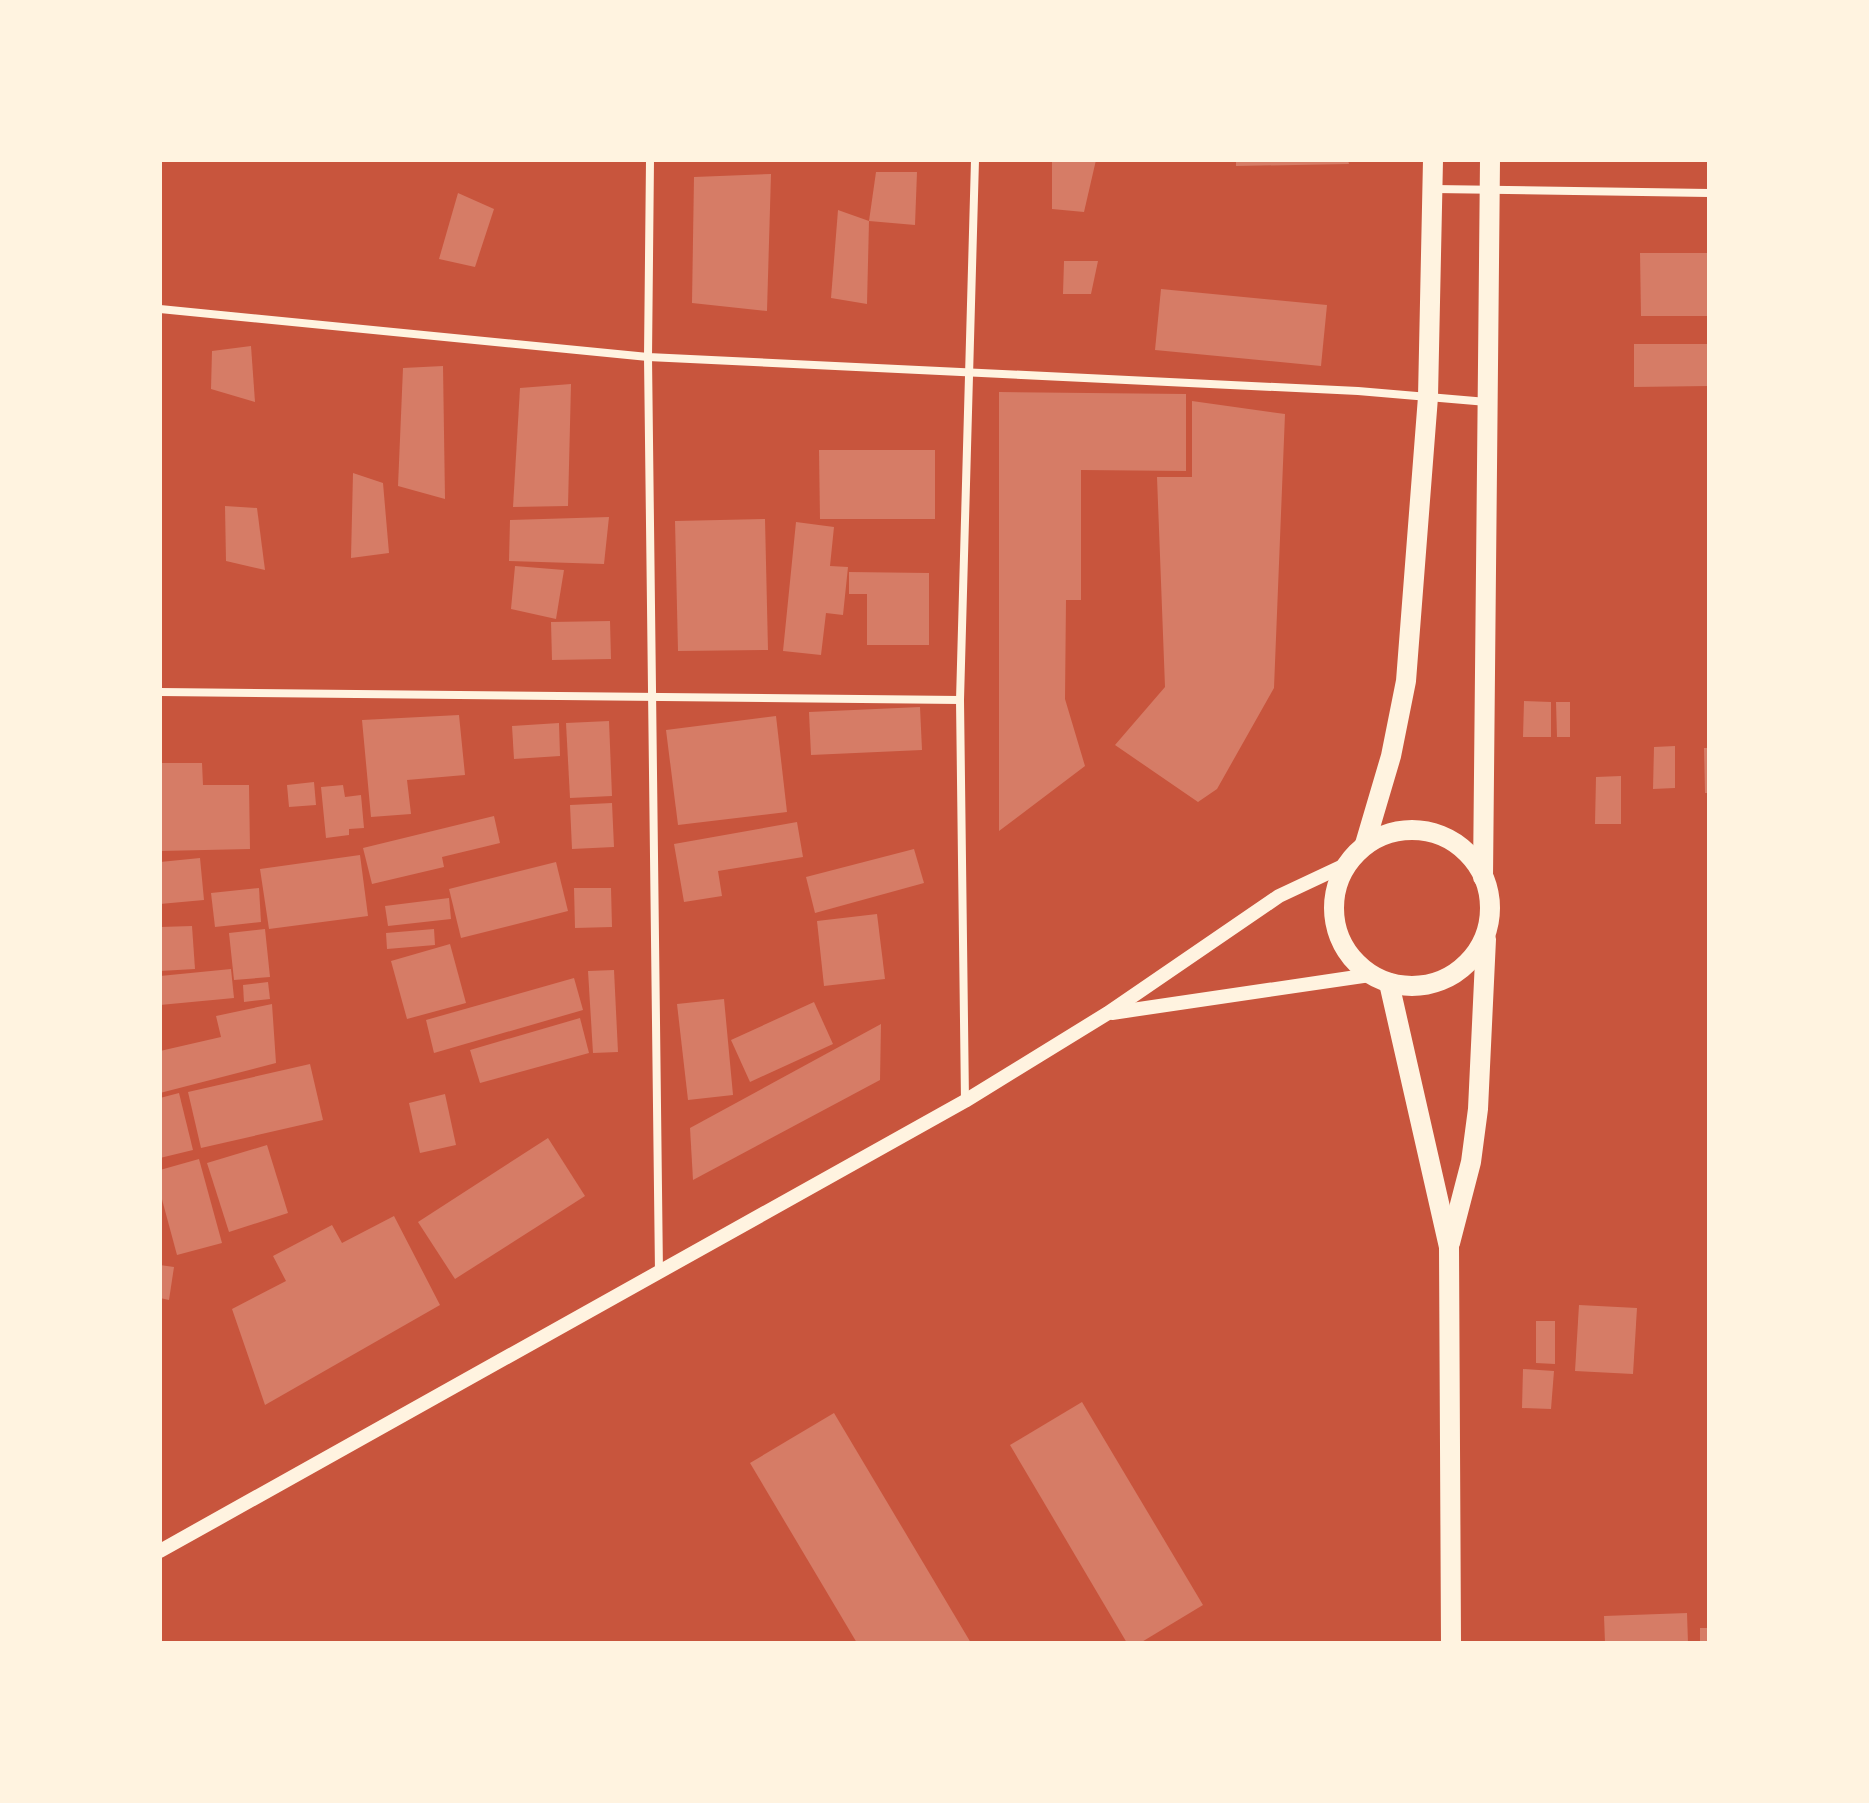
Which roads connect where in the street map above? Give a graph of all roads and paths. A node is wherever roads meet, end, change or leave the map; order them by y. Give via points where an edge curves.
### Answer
1 (650, 160) edge
2 (975, 160) edge
3 (1433, 160) edge
4 (1490, 160) edge
5 (1433, 189) junction
6 (1489, 190) junction
7 (1709, 193) edge
8 (160, 309) edge
9 (648, 357) junction
10 (970, 373) junction
11 (1428, 397) junction
12 (1487, 402) junction
13 (160, 692) edge
14 (652, 697) junction
15 (960, 700) junction
16 (1365, 844) junction
17 (1345, 865) junction
18 (1483, 877) junction
19 (1486, 936) junction
20 (1380, 979) junction
21 (1108, 1013) junction
22 (965, 1101) junction
23 (1449, 1247) junction
24 (659, 1273) junction
25 (160, 1551) edge
26 (1451, 1643) edge

1 - 9 street
2 - 10 street
3 - 5 main road
4 - 6 main road
5 - 6 street
5 - 11 main road
6 - 7 street
6 - 12 main road
8 - 9 street
9 - 10 street
9 - 14 street
10 - 11 street
10 - 15 street
11 - 12 street
11 - 16 main road via 1406,681
12 - 18 main road
13 - 14 street
14 - 15 street
14 - 24 street
15 - 22 street
16 - 17 main road
16 - 18 main road via 1386,833 1432,832 1471,856
17 - 20 main road via 1335,888 1339,938 1352,959
17 - 21 street via 1279,896
18 - 19 main road via 1490,906
19 - 20 main road via 1469,961 1446,979 1418,986
19 - 23 main road via 1478,1109 1471,1162
20 - 21 street
20 - 23 main road
21 - 22 street
22 - 24 street
23 - 26 main road
24 - 25 street

